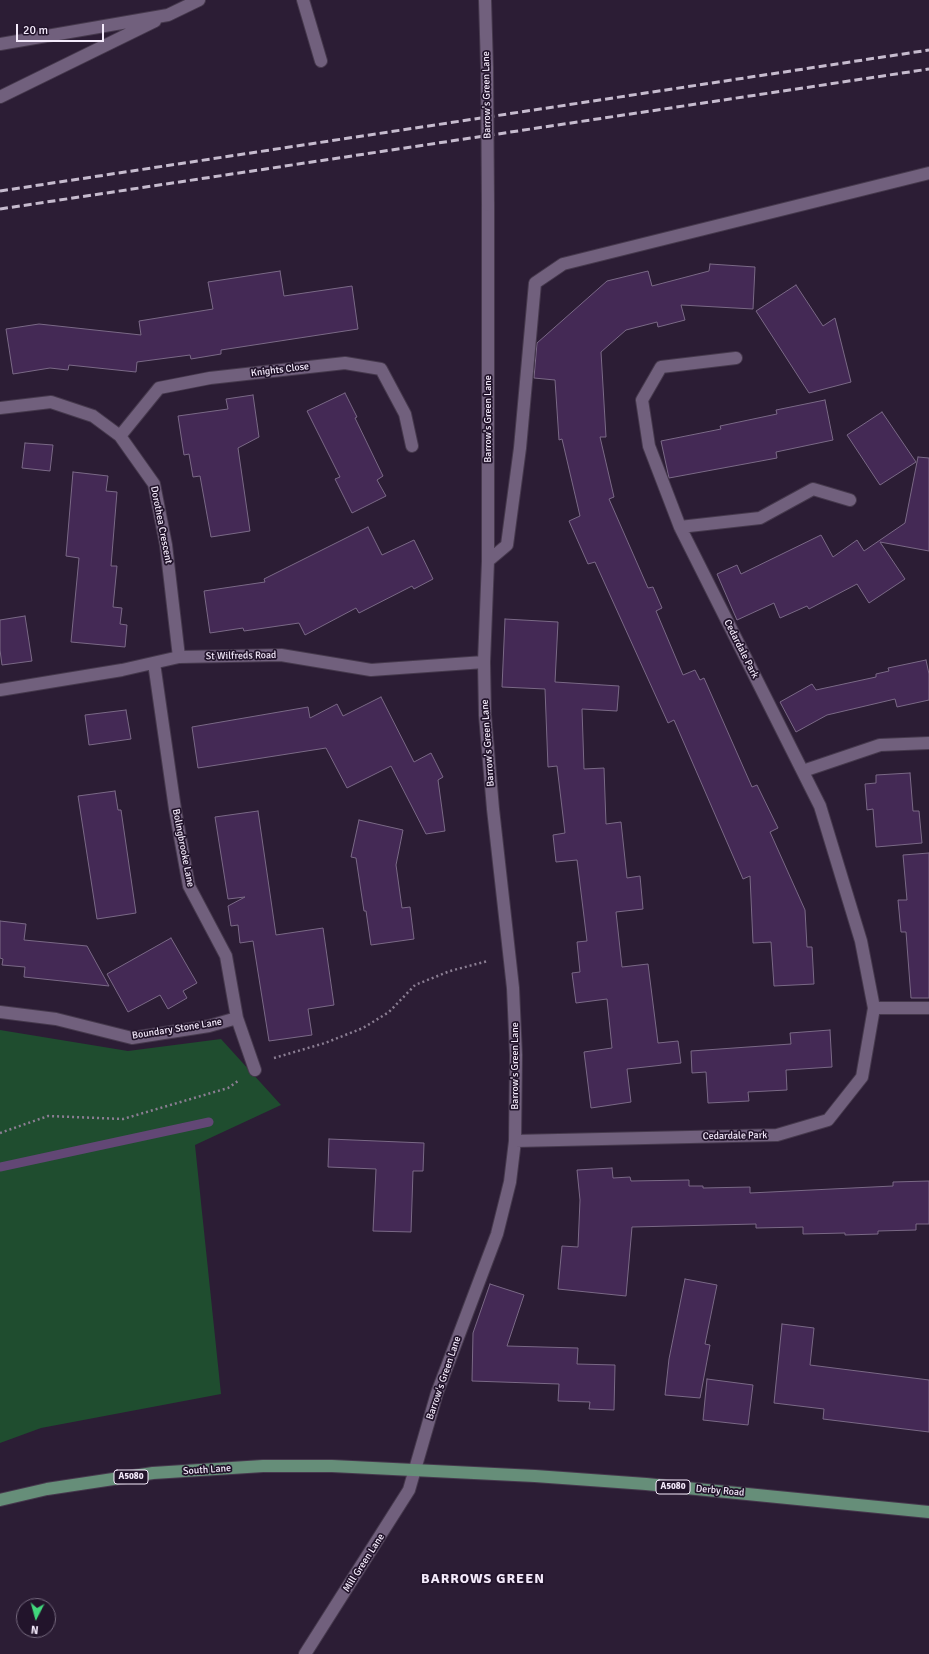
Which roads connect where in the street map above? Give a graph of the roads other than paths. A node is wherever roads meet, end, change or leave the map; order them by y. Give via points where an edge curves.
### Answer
1 (198, 0) edge
2 (303, 0) edge
3 (485, 0) edge
4 (168, 15) junction
5 (0, 44) edge
6 (321, 61) dead end
7 (0, 98) edge
8 (929, 173) edge
9 (736, 358) dead end
10 (0, 408) edge
11 (120, 436) junction
12 (412, 446) dead end
13 (850, 500) dead end
14 (680, 527) junction
15 (488, 561) junction
16 (179, 657) junction
17 (484, 662) junction
18 (154, 663) junction
19 (0, 690) edge
20 (929, 743) edge
21 (803, 771) junction
22 (874, 1008) junction
23 (929, 1008) edge
24 (0, 1012) edge
25 (237, 1018) junction
26 (255, 1070) dead end
27 (515, 1141) junction
28 (416, 1470) junction
29 (0, 1500) edge
30 (929, 1512) edge
31 (305, 1654) edge

1 - 4 street
2 - 6 street
3 - 15 street, Barrow's Green Lane, bridge
4 - 5 street
4 - 7 street
8 - 15 street via 563,264 535,282 520,448 507,545
9 - 14 street, Cedardale Park via 661,367 642,400 649,446
10 - 11 street, Dorothea Crescent via 51,402 93,416
11 - 12 street, Knights Close via 159,388 210,378 345,362 381,369 405,414
11 - 16 street, Dorothea Crescent via 154,484 166,545
13 - 14 street via 813,489 760,518
14 - 21 street, Cedardale Park
15 - 17 street, Barrow's Green Lane
16 - 17 street, St Wilfreds Road via 281,655 371,670
16 - 18 street, St Wilfreds Road
17 - 27 street, Barrow's Green Lane via 485,715 493,809 513,988 516,1055
18 - 19 street, St Wilfreds Road
18 - 25 street, Bolingbrooke Lane via 189,886 226,956
20 - 21 street via 880,745
21 - 22 street, Cedardale Park via 820,806 861,941
22 - 23 street
22 - 27 street, Cedardale Park via 862,1077 828,1120 777,1135
24 - 25 street, Boundary Stone Lane via 56,1019 132,1038 209,1026
25 - 26 street, Bolingbrooke Lane
27 - 28 street, Barrow's Green Lane via 510,1182 497,1234 437,1393
28 - 29 main road, South Lane / A5080 via 263,1466 153,1473 47,1489
28 - 30 main road, Derby Road / A5080 via 646,1484
28 - 31 street, Mill Green Lane via 397,1513

